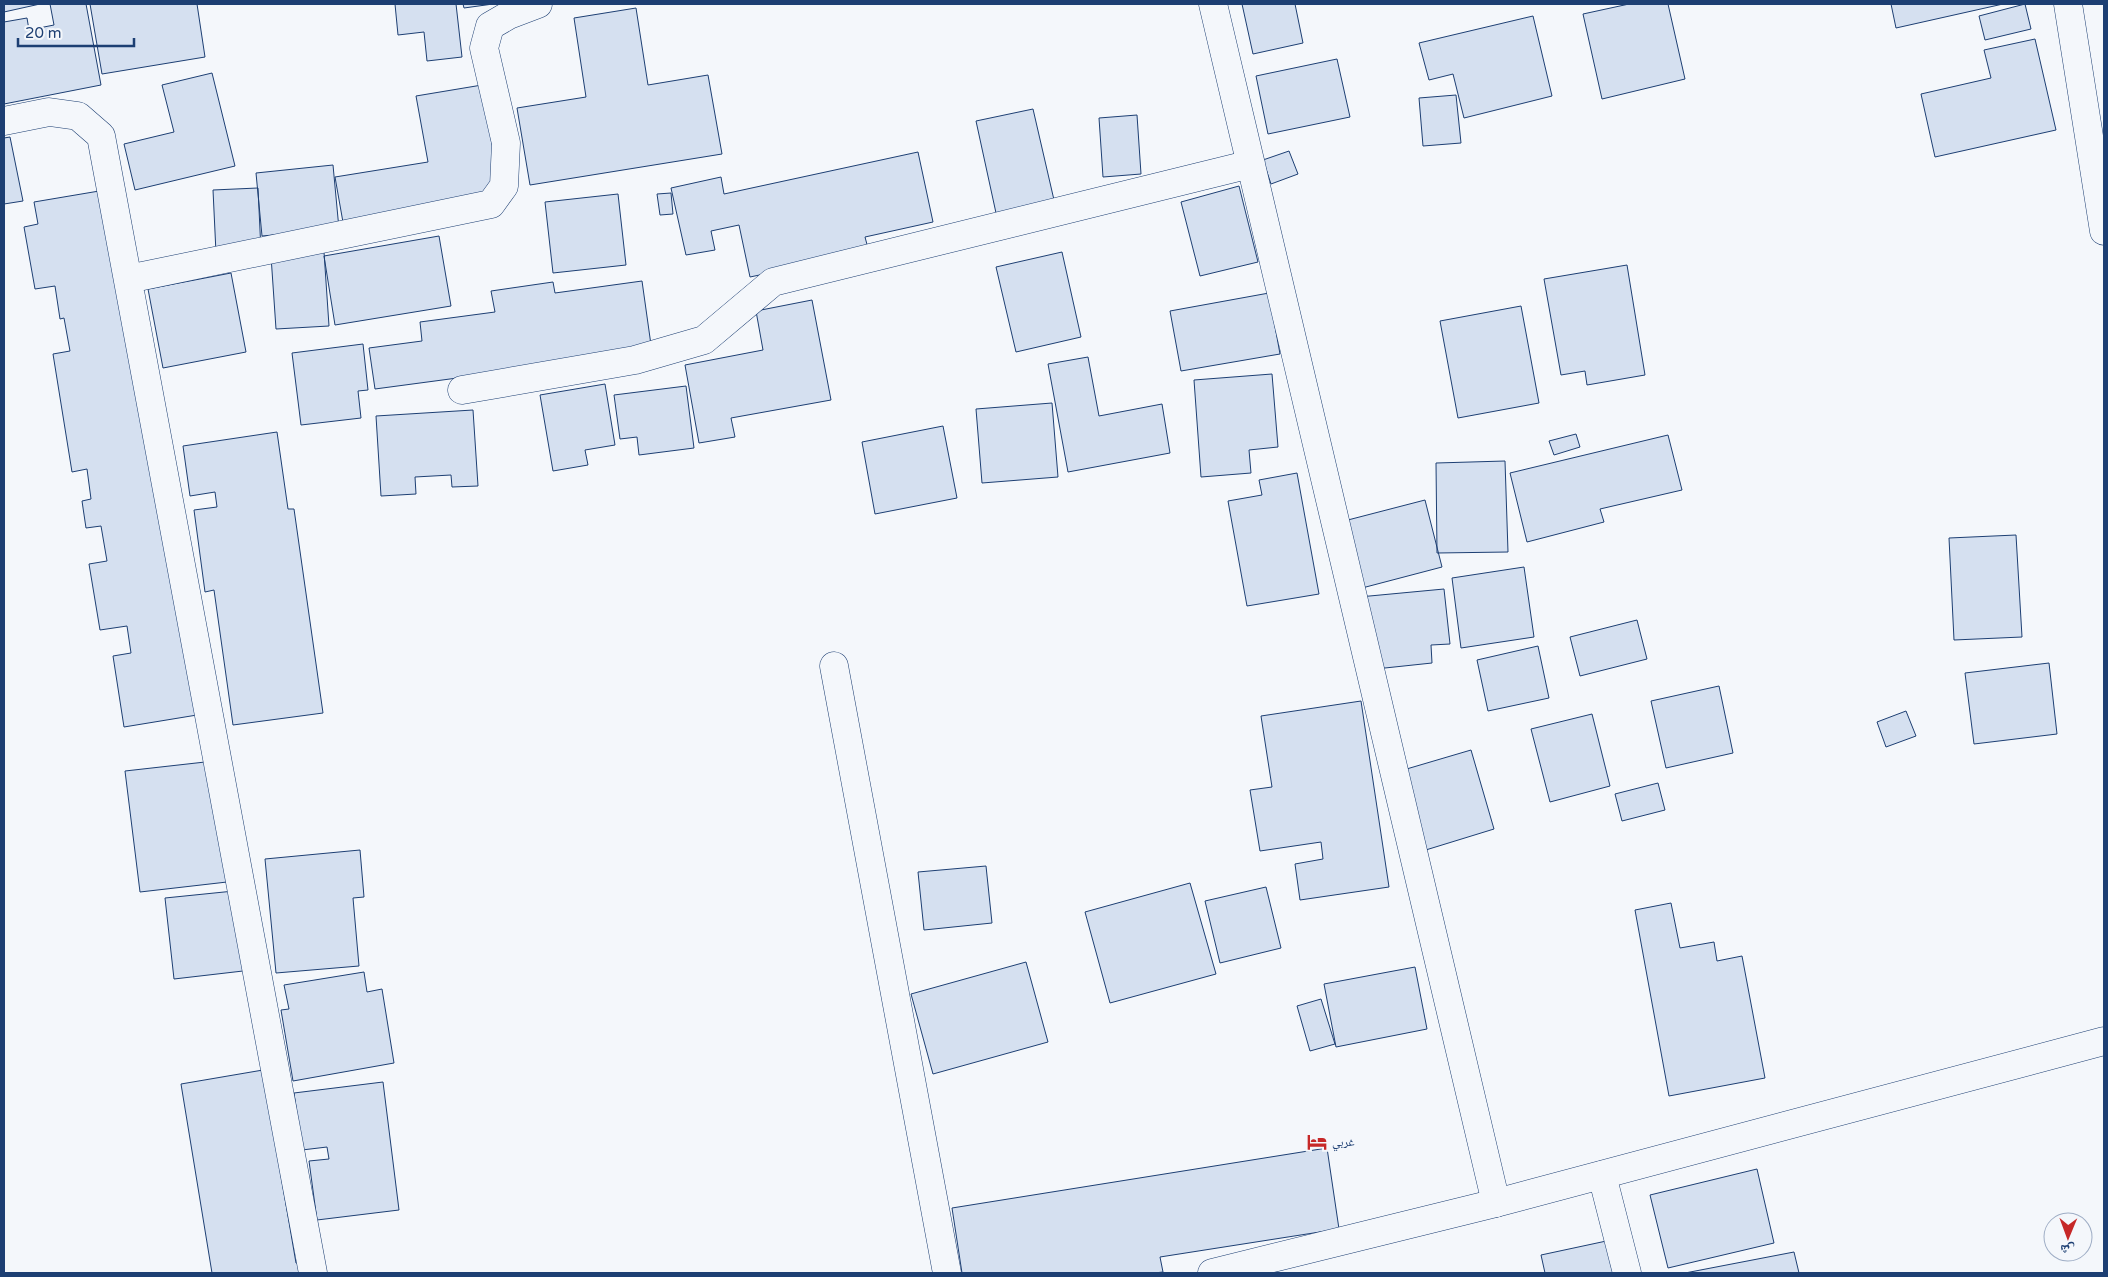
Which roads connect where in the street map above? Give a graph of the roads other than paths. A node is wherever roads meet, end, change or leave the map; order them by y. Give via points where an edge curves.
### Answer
1 (538, 4) edge
2 (1213, 4) edge
3 (2068, 4) edge
4 (4, 121) edge
5 (1251, 164) junction
6 (2104, 231) edge
7 (128, 279) junction
8 (462, 390) dead end
9 (834, 666) dead end
10 (2104, 1041) edge
11 (1602, 1175) junction
12 (1496, 1203) junction
13 (313, 1273) edge
14 (948, 1273) edge
15 (1212, 1273) edge
16 (1627, 1273) edge

1 - 7 street via 490,26 484,48 506,143 504,186 491,204
2 - 5 street
3 - 6 street
4 - 7 street via 49,112 78,116 102,136
5 - 8 street via 773,282 704,340 635,360
5 - 12 street
7 - 13 street
9 - 14 street
10 - 11 street
11 - 12 street
11 - 16 street
12 - 15 street

